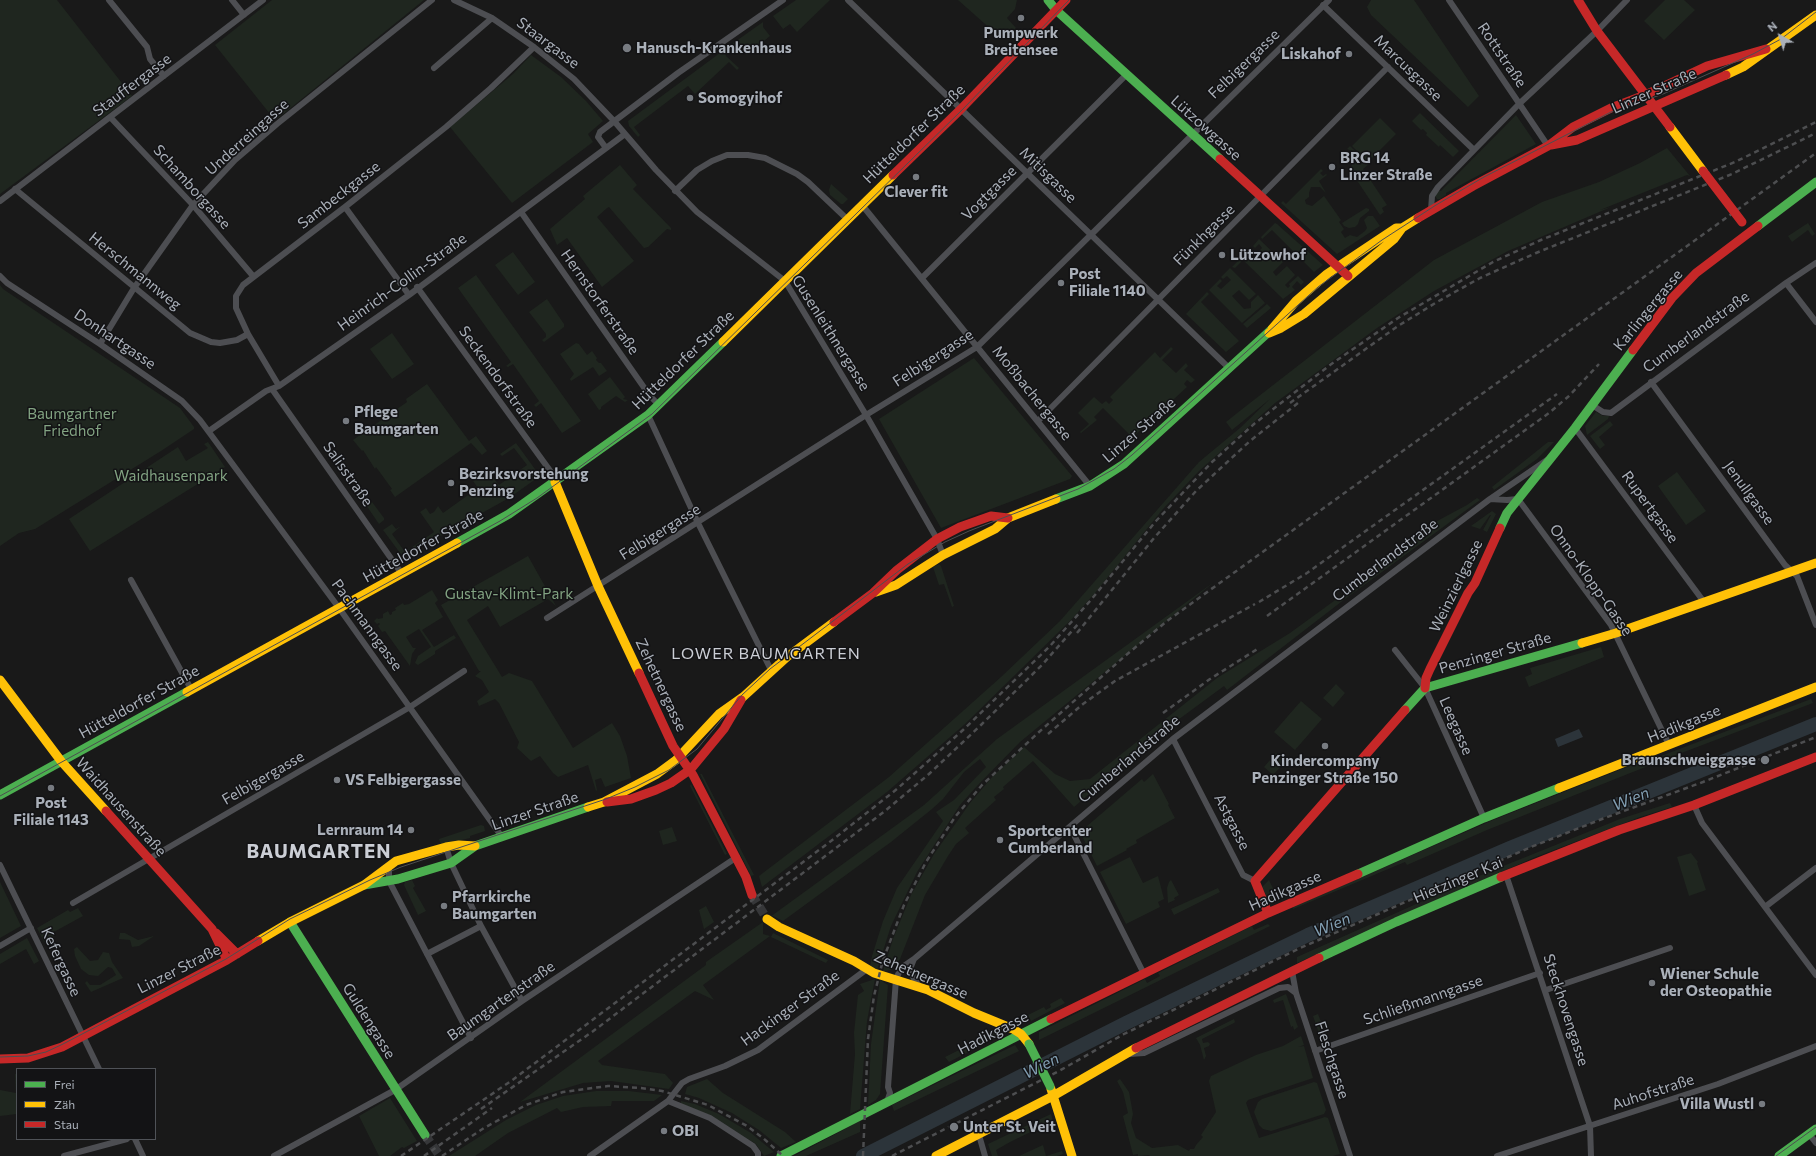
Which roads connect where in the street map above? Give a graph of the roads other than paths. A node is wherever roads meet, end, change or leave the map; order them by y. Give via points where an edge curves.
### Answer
1 (109, 0) edge
2 (232, 0) edge
3 (264, 0) edge
4 (432, 0) edge
5 (454, 0) edge
6 (782, 0) edge
7 (848, 0) edge
8 (1048, 0) edge
9 (1066, 0) edge
10 (1329, 0) edge
11 (1450, 0) edge
12 (1578, 0) edge
13 (1627, 0) edge
14 (1323, 5) junction
15 (1056, 10) junction
16 (244, 15) junction
17 (1816, 15) edge
18 (492, 18) junction
19 (1597, 31) junction
20 (534, 47) junction
21 (1766, 49) junction
22 (434, 68) dead end
23 (1388, 68) junction
24 (1126, 75) junction
25 (164, 76) junction
26 (1645, 95) junction
27 (1519, 104) junction
28 (1654, 106) junction
29 (961, 109) junction
30 (111, 118) junction
31 (614, 121) junction
32 (625, 134) junction
33 (1191, 134) junction
34 (1548, 146) junction
35 (606, 148) junction
36 (1474, 150) junction
37 (1027, 174) junction
38 (1816, 182) edge
39 (15, 189) junction
40 (675, 191) junction
41 (1260, 197) junction
42 (0, 201) edge
43 (194, 205) junction
44 (862, 205) junction
45 (345, 207) junction
46 (1431, 210) junction
47 (521, 212) junction
48 (847, 219) junction
49 (1402, 228) junction
50 (1749, 232) junction
51 (1090, 234) junction
52 (1816, 263) edge
53 (1337, 266) junction
54 (0, 276) edge
55 (253, 276) junction
56 (1348, 276) junction
57 (922, 278) junction
58 (785, 281) junction
59 (1786, 283) junction
60 (134, 288) junction
61 (418, 288) junction
62 (409, 295) junction
63 (1158, 299) junction
64 (1816, 322) edge
65 (1269, 332) junction
66 (248, 334) junction
67 (100, 344) junction
68 (977, 347) junction
69 (1230, 369) junction
70 (1651, 382) junction
71 (279, 386) junction
72 (272, 388) junction
73 (659, 405) junction
74 (1592, 405) junction
75 (648, 414) junction
76 (866, 415) junction
77 (1038, 421) junction
78 (1575, 428) junction
79 (209, 431) junction
80 (1554, 454) junction
81 (555, 482) junction
82 (1090, 486) junction
83 (1490, 499) junction
84 (1518, 499) junction
85 (1008, 518) junction
86 (698, 523) junction
87 (937, 539) junction
88 (943, 555) junction
89 (1816, 563) edge
90 (1792, 571) junction
91 (402, 574) junction
92 (130, 580) dead end
93 (598, 586) junction
94 (873, 593) junction
95 (1704, 602) junction
96 (340, 608) junction
97 (547, 618) dead end
98 (1816, 625) edge
99 (1616, 633) junction
100 (1395, 650) dead end
101 (771, 670) junction
102 (464, 671) dead end
103 (0, 680) edge
104 (1816, 687) edge
105 (1425, 688) junction
106 (191, 690) junction
107 (743, 697) junction
108 (410, 707) junction
109 (1173, 739) junction
110 (1669, 745) junction
111 (681, 756) junction
112 (1816, 757) edge
113 (61, 760) junction
114 (691, 770) junction
115 (0, 795) edge
116 (604, 802) junction
117 (1694, 805) junction
118 (1484, 818) junction
119 (1070, 827) junction
120 (502, 837) junction
121 (475, 846) junction
122 (446, 847) junction
123 (736, 857) junction
124 (149, 860) junction
125 (451, 862) junction
126 (0, 865) edge
127 (390, 867) junction
128 (1816, 868) edge
129 (1506, 875) junction
130 (389, 881) junction
131 (1255, 881) junction
132 (364, 885) junction
133 (752, 895) tunnel mouth
134 (73, 903) dead end
135 (1765, 907) junction
136 (1268, 913) junction
137 (767, 919) tunnel mouth
138 (290, 922) junction
139 (481, 926) junction
140 (31, 928) junction
141 (212, 929) junction
142 (0, 946) edge
143 (1670, 948) dead end
144 (237, 954) junction
145 (426, 954) junction
146 (914, 959) junction
147 (227, 960) junction
148 (866, 969) junction
149 (1292, 971) junction
150 (1540, 973) junction
151 (1144, 974) junction
152 (1816, 975) edge
153 (896, 979) junction
154 (921, 988) junction
155 (1546, 990) junction
156 (1296, 994) junction
157 (522, 1001) junction
158 (1021, 1034) junction
159 (82, 1036) junction
160 (471, 1038) junction
161 (1816, 1046) edge
162 (1315, 1051) junction
163 (1122, 1055) junction
164 (0, 1059) edge
165 (98, 1068) edge
166 (395, 1090) junction
167 (1054, 1096) junction
168 (668, 1101) junction
169 (887, 1102) junction
170 (1590, 1126) junction
171 (1812, 1131) edge
172 (425, 1135) tunnel mouth
173 (978, 1135) junction
174 (123, 1140) edge
175 (135, 1140) edge
176 (1816, 1143) edge
177 (64, 1156) edge
178 (143, 1156) edge
179 (274, 1156) edge
180 (590, 1156) edge
181 (758, 1156) edge
182 (781, 1156) edge
183 (936, 1156) edge
184 (985, 1156) edge
185 (1072, 1156) edge
186 (1350, 1156) edge
187 (1497, 1156) edge
188 (1591, 1156) edge
189 (1779, 1156) edge

1 - 25 street via 147,48 150,59
2 - 16 street
3 - 16 street, Stauffergasse
4 - 43 street, Underreingasse via 235,160
5 - 18 street, Staargasse
6 - 31 street
7 - 29 street, Mitisgasse
8 - 15 main road, Lützowgasse
9 - 15 main road, Hütteldorfer Straße
10 - 14 street, Felbigergasse
11 - 27 street, Rottstraße
12 - 19 main road
13 - 19 street
14 - 23 street, Marcusgasse
14 - 33 street, Felbigergasse
15 - 24 main road, Lützowgasse
15 - 29 main road, Hütteldorfer Straße
16 - 25 street, Stauffergasse
17 - 21 main road, Linzer Straße
18 - 20 street, Staargasse
18 - 22 street
19 - 26 main road
19 - 27 street
20 - 31 street, Staargasse via 574,79
20 - 45 street, Sambeckgasse via 446,127
21 - 26 main road, Linzer Straße via 1707,66
21 - 28 main road, Linzer Straße via 1743,67
23 - 36 street, Marcusgasse
23 - 41 street, Fünkhgasse
24 - 33 main road, Lützowgasse
24 - 37 street, Vogtgasse
25 - 30 street, Stauffergasse
26 - 28 main road
26 - 34 main road, Linzer Straße via 1573,127
27 - 34 street
27 - 36 street
28 - 34 main road, Linzer Straße via 1577,140
28 - 50 main road, bridge
29 - 37 street, Mitisgasse
29 - 44 main road, Hütteldorfer Straße
30 - 39 street, Stauffergasse
30 - 43 street, Schamborgasse
31 - 32 street, Gusenleithnergasse
31 - 35 street via 598,135
32 - 35 street, Heinrich-Collin-Straße
32 - 40 street, Gusenleithnergasse
33 - 41 main road, Lützowgasse
33 - 51 street, Felbigergasse
34 - 46 main road, Linzer Straße
35 - 47 street, Heinrich-Collin-Straße
36 - 46 street via 1434,192
37 - 51 street, Mitisgasse
37 - 57 street, Vogtgasse
38 - 50 main road, Karlingergasse
39 - 42 street
39 - 60 street, Herschmannweg
40 - 48 street via 697,170 712,161 729,154 748,155 772,161 797,174
40 - 58 street, Gusenleithnergasse via 697,212
41 - 53 main road, Lützowgasse
41 - 63 street, Fünkhgasse
43 - 55 street, Schamborgasse
43 - 60 street, Underreingasse
44 - 48 main road, Hütteldorfer Straße
44 - 57 street, Moßbachergasse
45 - 55 street, Sambeckgasse
45 - 62 street
46 - 49 main road, Linzer Straße
47 - 61 street, Heinrich-Collin-Straße
47 - 73 street, Hernstorferstraße via 650,396
48 - 58 main road, Hütteldorfer Straße
49 - 53 main road, Linzer Straße via 1396,228
49 - 56 main road, Linzer Straße via 1394,239
50 - 74 main road, Karlingergasse via 1696,273 1672,298
51 - 63 street, Mitisgasse
51 - 68 street, Felbigergasse
52 - 59 street, Cumberlandstraße
53 - 56 main road, Lützowgasse
53 - 65 main road, Linzer Straße via 1296,301
54 - 67 street, Donhartgasse
55 - 66 street, Sambeckgasse via 236,296 236,308
56 - 65 main road, Linzer Straße via 1304,314
57 - 68 street, Moßbachergasse
58 - 73 main road, Hütteldorfer Straße
58 - 76 street, Gusenleithnergasse
59 - 64 street
59 - 70 street, Cumberlandstraße
60 - 66 street, Herschmannweg via 200,338 211,342 228,343
60 - 67 street, Underreingasse
61 - 62 street, Heinrich-Collin-Straße
61 - 81 street, Seckendorfstraße
62 - 71 street, Heinrich-Collin-Straße
63 - 69 street, Mitisgasse
63 - 77 street, Fünkhgasse
65 - 69 main road, Linzer Straße
66 - 71 street, Sambeckgasse
67 - 79 street, Donhartgasse via 182,401
68 - 76 street, Felbigergasse
68 - 77 street, Moßbachergasse
69 - 82 main road, Linzer Straße via 1124,464
70 - 74 street, Cumberlandstraße via 1611,413 1603,412
70 - 90 street, Jenullgasse via 1785,565
71 - 72 street, Heinrich-Collin-Straße
72 - 79 street, Heinrich-Collin-Straße
72 - 91 street, Salisstraße
73 - 75 main road, Hütteldorfer Straße
74 - 78 main road, Karlingergasse
75 - 81 main road, Hütteldorfer Straße
75 - 86 street
76 - 86 street, Felbigergasse
76 - 87 street, Gusenleithnergasse
77 - 82 street, Moßbachergasse
78 - 80 main road, Cumberlandstraße
78 - 95 street, Rupertgasse
79 - 96 street, Pachmanngasse
80 - 83 street, Cumberlandstraße
80 - 84 main road, Cumberlandstraße
81 - 91 main road, Hütteldorfer Straße via 509,514
81 - 93 main road, Zehetnergasse
82 - 85 main road, Linzer Straße
83 - 84 street
83 - 109 street, Cumberlandstraße
84 - 99 street, Onno-Klopp-Gasse
84 - 105 main road, Weinzierlgasse via 1507,513 1430,669
85 - 87 main road, Linzer Straße via 991,516 960,527
85 - 88 main road, Linzer Straße via 995,529
86 - 93 street, Felbigergasse
86 - 101 street
87 - 88 street, Gusenleithnergasse
87 - 94 main road, Linzer Straße
88 - 94 main road, Linzer Straße via 896,585
89 - 90 main road, Penzinger Straße
90 - 95 main road, Penzinger Straße
90 - 98 street, Jenullgasse via 1797,576
91 - 96 main road, Hütteldorfer Straße
92 - 106 street
93 - 97 street, Felbigergasse
93 - 111 main road, Zehetnergasse
94 - 101 main road, Linzer Straße
95 - 99 main road, Penzinger Straße
96 - 106 main road, Hütteldorfer Straße
96 - 108 street, Pachmanngasse
99 - 105 main road, Penzinger Straße
99 - 110 street, Onno-Klopp-Gasse
100 - 105 street, Leegasse
101 - 107 main road, Linzer Straße
102 - 108 street, Felbigergasse
103 - 113 main road, Waidhausenstraße
104 - 110 main road, Hadikgasse
105 - 118 street, Leegasse
105 - 131 main road, Penzinger Straße
106 - 113 main road, Hütteldorfer Straße
107 - 111 main road, Linzer Straße via 719,714
107 - 114 main road, Linzer Straße via 724,730
108 - 120 street, Pachmanngasse
108 - 124 street, Felbigergasse
109 - 119 street, Cumberlandstraße
109 - 131 street, Astgasse via 1243,875
110 - 118 main road, Hadikgasse
111 - 114 main road, Zehetnergasse
111 - 116 main road, Linzer Straße via 669,767
112 - 117 main road, Hietzinger Kai
113 - 115 main road, Hütteldorfer Straße
113 - 124 main road, Waidhausenstraße
114 - 116 main road, Linzer Straße via 656,790 631,799
114 - 123 main road, Zehetnergasse
116 - 120 main road, Linzer Straße
117 - 129 main road, Hietzinger Kai via 1619,830
117 - 135 street via 1702,823
118 - 136 main road, Hadikgasse
119 - 146 street, Cumberlandstraße
119 - 151 street
120 - 121 main road, Linzer Straße
121 - 122 main road, Linzer Straße
121 - 125 main road, Linzer Straße
122 - 125 street
122 - 127 main road, Linzer Straße via 396,861
123 - 133 main road, Zehetnergasse
123 - 157 street, Baumgartenstraße
124 - 134 street, Felbigergasse
124 - 141 main road, Waidhausenstraße
125 - 130 main road, Linzer Straße
125 - 139 street
126 - 140 street, Kefergasse
127 - 130 street
127 - 132 main road, Linzer Straße
128 - 135 street
129 - 149 main road, Hietzinger Kai via 1396,922
129 - 150 street, Steckhovengasse
130 - 132 main road, Linzer Straße
130 - 145 street
131 - 136 main road, Astgasse
132 - 138 main road, Linzer Straße
135 - 152 street
136 - 151 main road, Hadikgasse
137 - 148 main road, Zehetnergasse
138 - 144 main road, Linzer Straße
138 - 166 main road, Guldengasse
139 - 145 street
139 - 157 street
140 - 142 street
140 - 159 street, Kefergasse
141 - 144 main road, Waidhausenstraße
141 - 147 main road, Waidhausenstraße
143 - 155 street
144 - 147 main road, Linzer Straße
145 - 160 street
146 - 153 street, Cumberlandstraße via 901,968
146 - 154 street via 910,969
147 - 159 main road, Linzer Straße
148 - 153 main road, Zehetnergasse via 874,974
148 - 168 street, Hackinger Straße via 758,1050 689,1079 682,1083
149 - 156 street, Fleschgasse
149 - 163 main road, Hietzinger Kai
150 - 155 street, Steckhovengasse
150 - 162 street, Schließmanngasse
151 - 158 main road, Hadikgasse
153 - 154 main road, Zehetnergasse
153 - 169 street via 888,1087 890,1094
154 - 158 main road, Zehetnergasse
155 - 170 street, Steckhovengasse
156 - 162 street, Fleschgasse
156 - 163 street, Hietzinger Kai via 1288,987 1279,988 1144,1053
157 - 160 street, Baumgartenstraße
158 - 167 main road, bridge via 1029,1044
158 - 169 main road, Hadikgasse
159 - 164 main road, Linzer Straße via 44,1054 28,1058
159 - 165 street, Kefergasse
160 - 166 street, Baumgartenstraße
161 - 170 street, Auhofstraße via 1718,1084
162 - 186 street, Fleschgasse
163 - 167 main road, Hietzinger Kai
166 - 172 main road, Guldengasse
166 - 179 street, Baumgartenstraße
167 - 173 main road, Hietzinger Kai
167 - 185 main road
168 - 180 street, Hackinger Straße
168 - 181 street via 710,1118 753,1146
169 - 182 main road, Hadikgasse
170 - 187 street, Auhofstraße
170 - 188 street, Steckhovengasse
171 - 176 street
171 - 189 main road
173 - 183 main road, Hietzinger Kai
173 - 184 street
174 - 177 street
175 - 178 street

